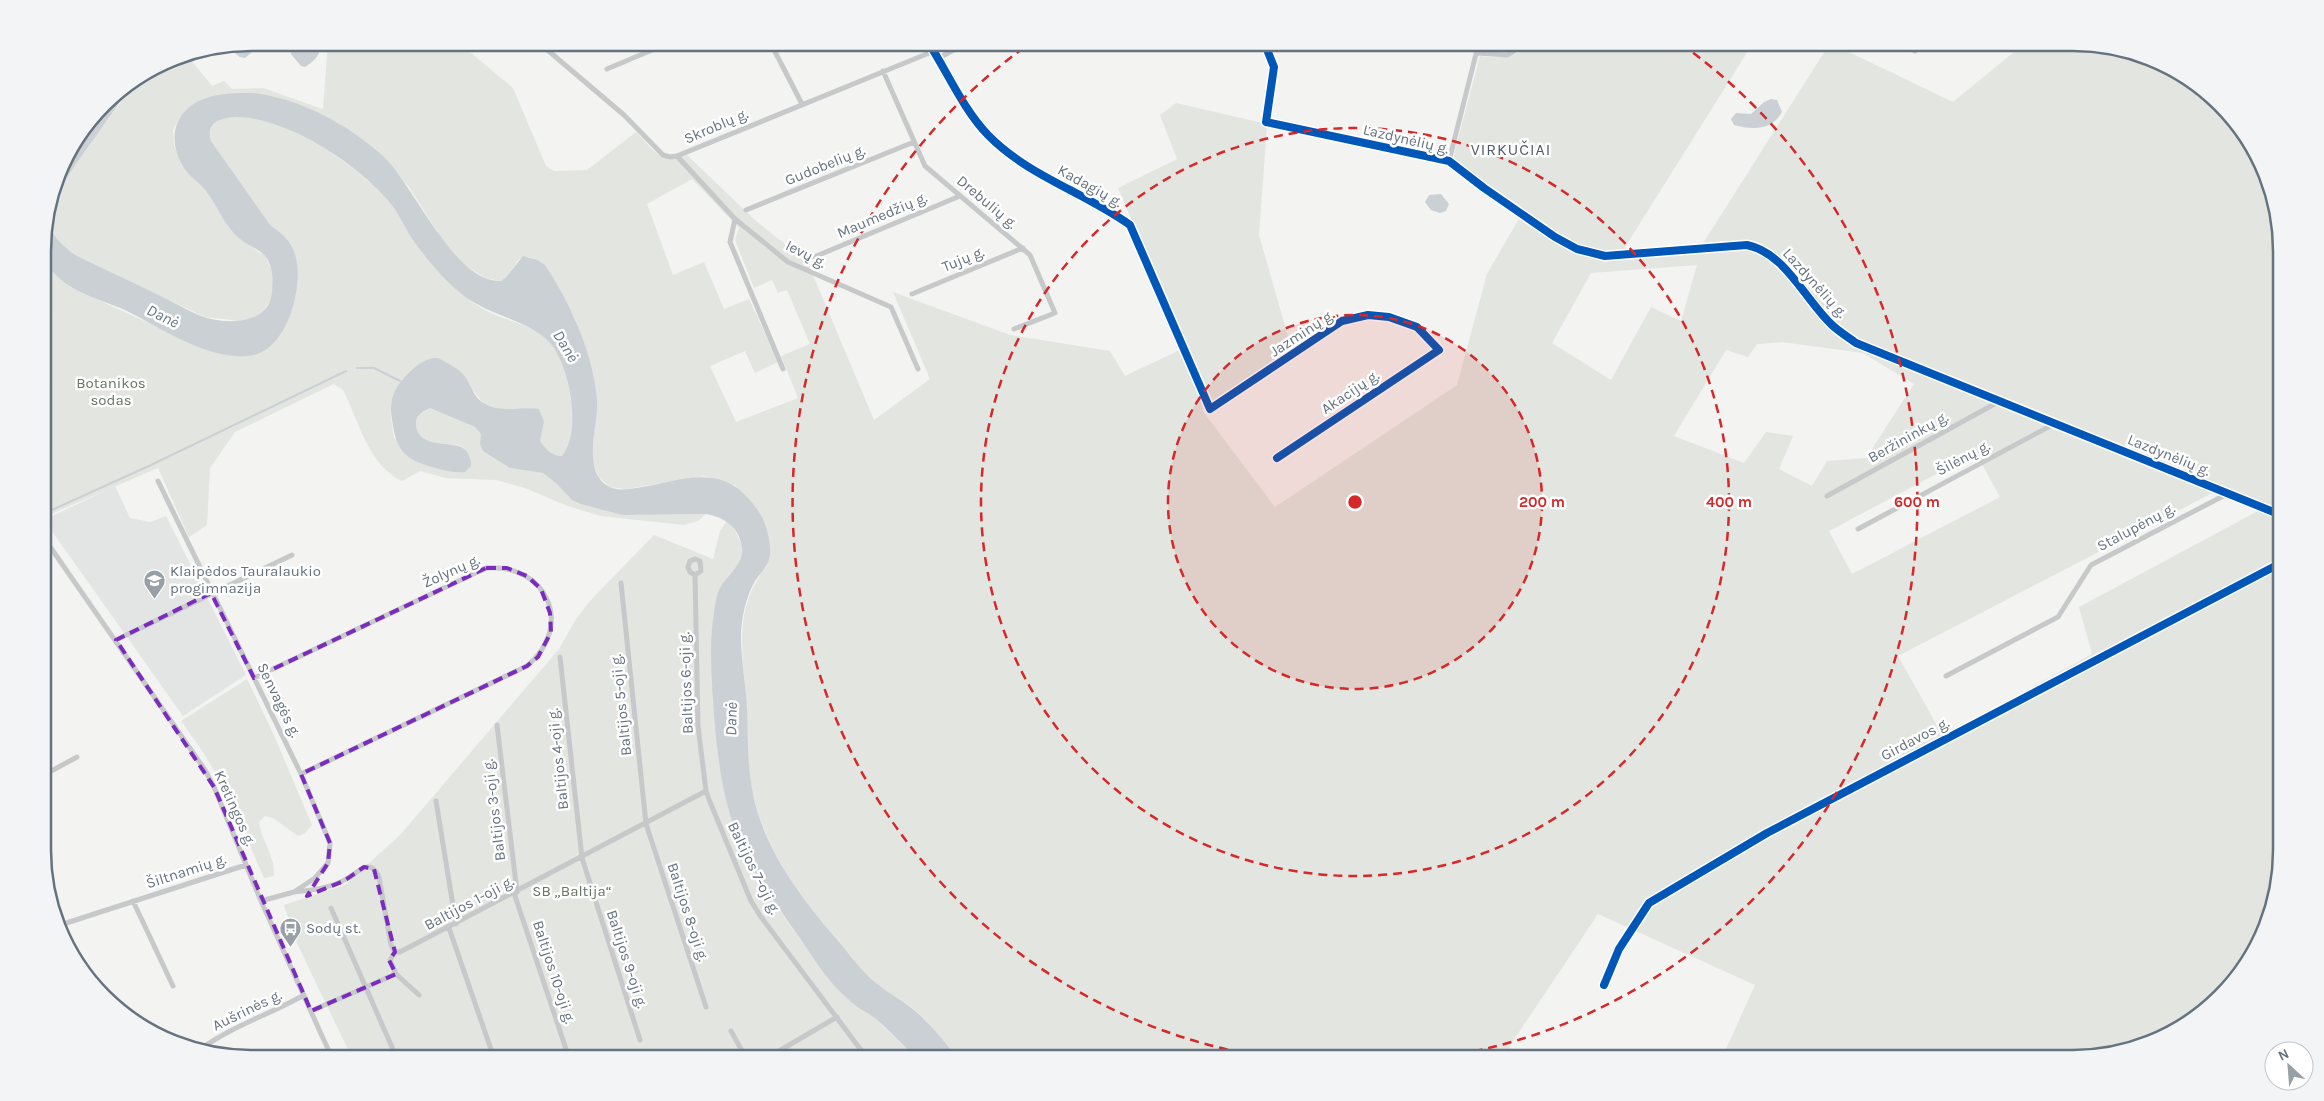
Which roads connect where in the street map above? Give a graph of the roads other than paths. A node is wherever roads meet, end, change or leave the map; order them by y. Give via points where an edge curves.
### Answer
1 (549, 51) edge
2 (650, 51) edge
3 (775, 51) edge
4 (934, 51) joint
5 (952, 51) edge
6 (1268, 51) edge
7 (1514, 51) edge
8 (1477, 52) joint
9 (939, 58) junction
10 (607, 69) dead end
11 (883, 71) junction
12 (802, 104) junction
13 (914, 142) junction
14 (677, 156) junction
15 (1450, 161) junction
16 (960, 196) junction
17 (746, 210) dead end
18 (735, 220) junction
19 (1023, 248) junction
20 (814, 257) dead end
21 (912, 294) dead end
22 (1014, 329) dead end
23 (1439, 350) joint
24 (783, 369) dead end
25 (918, 369) dead end
26 (2000, 401) junction
27 (1210, 409) joint
28 (2054, 424) junction
29 (1277, 458) dead end
30 (158, 481) dead end
31 (2227, 494) junction
32 (1827, 496) dead end
33 (2273, 512) edge
34 (1858, 529) dead end
35 (51, 548) edge
36 (292, 555) dead end
37 (2273, 567) edge
38 (695, 575) dead end
39 (621, 583) dead end
40 (211, 593) junction
41 (116, 640) junction
42 (560, 656) dead end
43 (1946, 676) dead end
44 (254, 678) junction
45 (497, 725) dead end
46 (77, 757) dead end
47 (51, 771) edge
48 (301, 774) junction
49 (706, 791) junction
50 (436, 801) dead end
51 (646, 824) junction
52 (582, 858) junction
53 (246, 865) junction
54 (294, 892) junction
55 (516, 892) junction
56 (133, 901) junction
57 (261, 901) junction
58 (331, 908) dead end
59 (65, 923) edge
60 (456, 924) junction
61 (449, 928) junction
62 (395, 952) junction
63 (396, 974) junction
64 (1604, 985) dead end
65 (173, 986) dead end
66 (365, 987) junction
67 (304, 995) junction
68 (419, 995) dead end
69 (706, 1008) dead end
70 (311, 1011) junction
71 (836, 1017) junction
72 (732, 1031) dead end
73 (640, 1040) dead end
74 (207, 1045) edge
75 (328, 1050) edge
76 (393, 1050) edge
77 (491, 1050) edge
78 (566, 1050) edge
79 (742, 1050) edge
80 (780, 1050) edge
81 (861, 1050) edge

1 - 14 street, Skroblų g. via 624,115 663,155
2 - 10 street
3 - 12 street
4 - 9 street, Kadagių g.
4 - 11 street, Skroblų g.
5 - 9 street
6 - 15 street, Lazdynėlių g. via 1274,67 1266,122
7 - 8 street via 1507,55
8 - 15 street
9 - 27 street, Kadagių g. via 963,101 988,135 1035,173 1109,210 1130,225
11 - 12 street, Skroblų g.
11 - 13 street, Drebulių g.
12 - 14 street, Skroblų g.
13 - 16 street, Drebulių g. via 925,166
13 - 17 street, Gudobelių g.
14 - 18 street, Ievų g.
15 - 26 street, Lazdynėlių g. via 1548,233 1592,254 1605,256 1740,245 1757,247 1775,258 1831,325 1856,343
16 - 19 street, Drebulių g.
16 - 20 street, Maumedžių g.
18 - 24 street via 730,242
18 - 25 street, Ievų g. via 788,262 891,307
19 - 21 street, Tujų g.
19 - 22 street, Drebulių g. via 1030,255 1055,312
23 - 27 street, Jazminų g. via 1417,327 1368,314 1342,321
23 - 29 street, Akacijų g.
26 - 28 street, Lazdynėlių g.
26 - 32 street, Beržininkų g.
28 - 31 street, Lazdynėlių g.
28 - 34 street, Šilėnų g.
30 - 40 street, Senvagės g.
31 - 33 street, Lazdynėlių g.
31 - 43 street, Stalupėnų g. via 2091,564 2058,617
35 - 41 street, Kretingos g.
36 - 40 street
37 - 64 street, Girdavos g. via 1767,833 1649,903 1619,949
38 - 49 street, Baltijos 6-oji g. via 698,726
39 - 51 street, Baltijos 5-oji g.
40 - 41 street
40 - 44 street, Senvagės g.
41 - 53 street, Kretingos g. via 205,770
42 - 52 street, Baltijos 4-oji g.
44 - 48 street, Senvagės g.
44 - 48 street, Žolynų g. via 486,568 507,568 519,572 534,582 545,596 551,632 544,649 527,666
45 - 55 street, Baltijos 3-oji g.
46 - 47 street
48 - 54 street, Senvagės g. via 328,835 330,853 322,871
49 - 51 street, Baltijos 1-oji g.
49 - 71 street, Baltijos 7-oji g. via 755,908
50 - 60 street
51 - 52 street, Baltijos 1-oji g.
51 - 69 street, Baltijos 8-oji g.
52 - 55 street, Baltijos 1-oji g.
52 - 73 street, Baltijos 9-oji g.
53 - 56 street, Šiltnamių g.
53 - 57 street, Kretingos g.
54 - 57 street, Senvagės g.
54 - 62 street via 332,886 370,866 379,877
55 - 60 street, Baltijos 1-oji g.
55 - 78 street, Baltijos 10-oji g.
56 - 59 street, Šiltnamių g.
56 - 65 street, Šiltnamių g.
57 - 67 street, Kretingos g.
58 - 66 street
60 - 61 street, Baltijos 1-oji g.
61 - 62 street, Baltijos 1-oji g. via 406,950
61 - 77 street
62 - 63 street via 390,960
63 - 66 street
63 - 68 street
66 - 70 street
66 - 76 street
67 - 70 street, Kretingos g.
67 - 74 street, Aušrinės g.
70 - 75 street, Kretingos g.
71 - 80 street
71 - 81 street, Baltijos 7-oji g.
72 - 79 street

